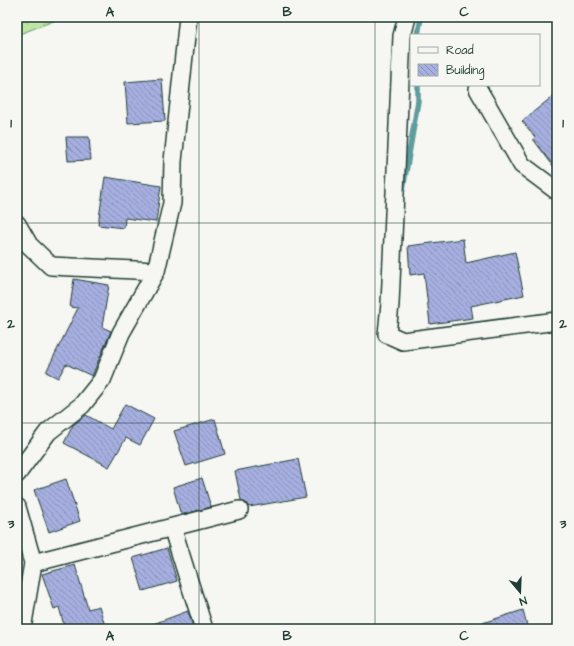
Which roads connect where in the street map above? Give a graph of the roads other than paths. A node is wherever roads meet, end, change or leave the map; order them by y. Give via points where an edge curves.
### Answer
1 (188, 17) edge
2 (407, 17) edge
3 (478, 89) dead end
4 (557, 191) edge
5 (17, 224) edge
6 (156, 271) junction
7 (557, 321) edge
8 (17, 474) edge
9 (17, 507) edge
10 (239, 510) dead end
11 (172, 527) junction
12 (33, 563) junction
13 (22, 629) edge
14 (204, 629) edge

1 - 6 street via 172,203
2 - 7 street via 402,36 387,334 403,341
3 - 4 street via 522,165
5 - 6 street via 29,245 51,266
6 - 8 street via 121,333 102,380 82,405 48,432
9 - 12 street
10 - 11 street
11 - 12 street
11 - 14 street
12 - 13 street

